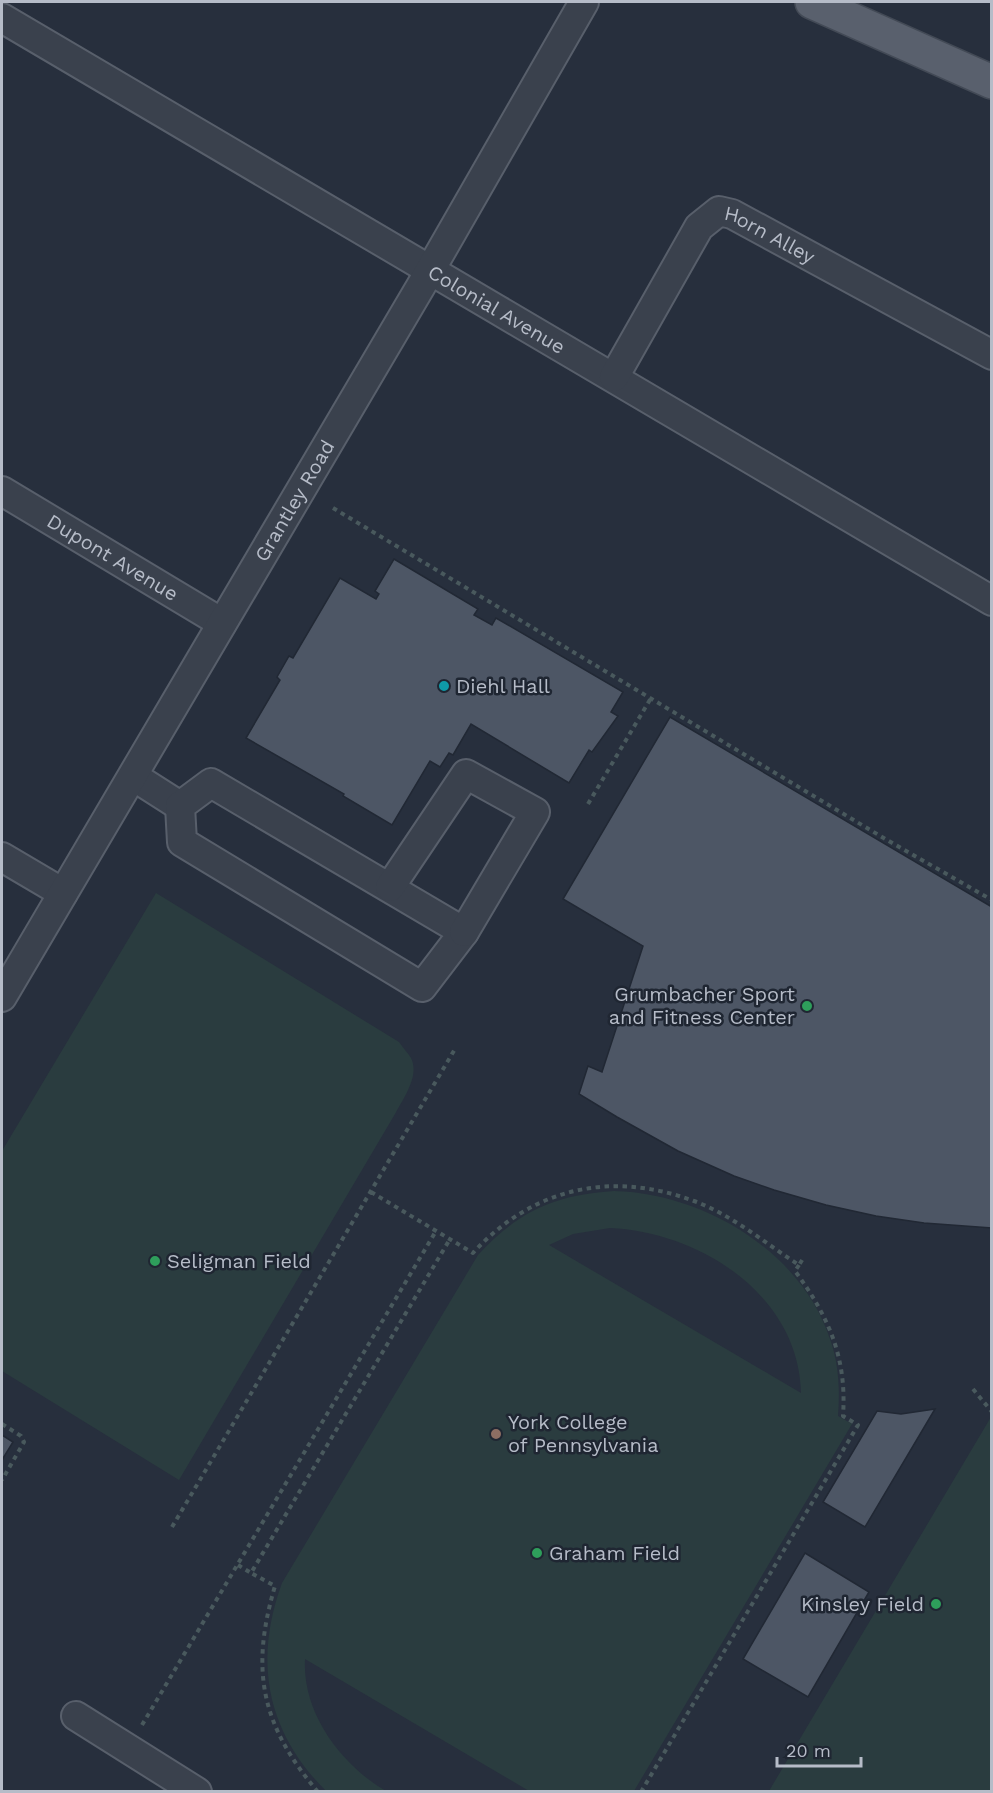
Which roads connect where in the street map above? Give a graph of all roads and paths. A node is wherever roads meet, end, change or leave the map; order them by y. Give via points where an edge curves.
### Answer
1 (584, 2) edge
2 (812, 2) edge
3 (2, 18) edge
4 (992, 82) edge
5 (430, 271) junction
6 (992, 355) edge
7 (614, 377) junction
8 (2, 491) edge
9 (333, 508) dead end
10 (992, 601) edge
11 (222, 623) junction
12 (651, 698) junction
13 (133, 777) junction
14 (588, 804) dead end
15 (180, 806) junction
16 (2, 857) edge
17 (390, 887) junction
18 (63, 893) junction
19 (992, 900) edge
20 (464, 932) junction
21 (2, 997) edge
22 (455, 1049) dead end
23 (371, 1192) junction
24 (436, 1231) junction
25 (450, 1239) junction
26 (804, 1257) dead end
27 (799, 1265) junction
28 (973, 1389) dead end
29 (992, 1412) edge
30 (2, 1424) edge
31 (2, 1480) edge
32 (172, 1527) dead end
33 (238, 1565) junction
34 (251, 1573) junction
35 (76, 1716) dead end
36 (128, 1748) junction
37 (197, 1791) edge
38 (318, 1791) edge
39 (641, 1791) edge

1 - 5 street, Grantley Road
2 - 4 main road
3 - 5 street, Colonial Avenue
5 - 7 street, Colonial Avenue
5 - 11 street, Grantley Road
6 - 7 street, Horn Alley via 732,214 719,211 699,227
7 - 10 street, Colonial Avenue
8 - 11 street, Dupont Avenue
9 - 12 path
11 - 13 street, Grantley Road
12 - 14 path
12 - 19 path
13 - 15 street
13 - 18 street, Grantley Road
15 - 17 street via 211,783
15 - 20 street via 182,843 422,987
16 - 18 street
17 - 20 street
17 - 20 street via 466,774 535,812
18 - 21 street, Grantley Road
22 - 23 path
23 - 24 path
23 - 32 path
24 - 25 path
24 - 33 path
25 - 27 path via 473,1253 502,1224 541,1201 594,1186 630,1186 695,1201
25 - 34 path
26 - 27 path
27 - 39 path via 795,1271 815,1300 837,1346 843,1416 858,1425
28 - 29 path
30 - 31 path via 24,1442
33 - 34 path
33 - 36 path
34 - 38 path via 275,1586 265,1622 261,1663 271,1716 286,1749
35 - 36 street
36 - 37 street

